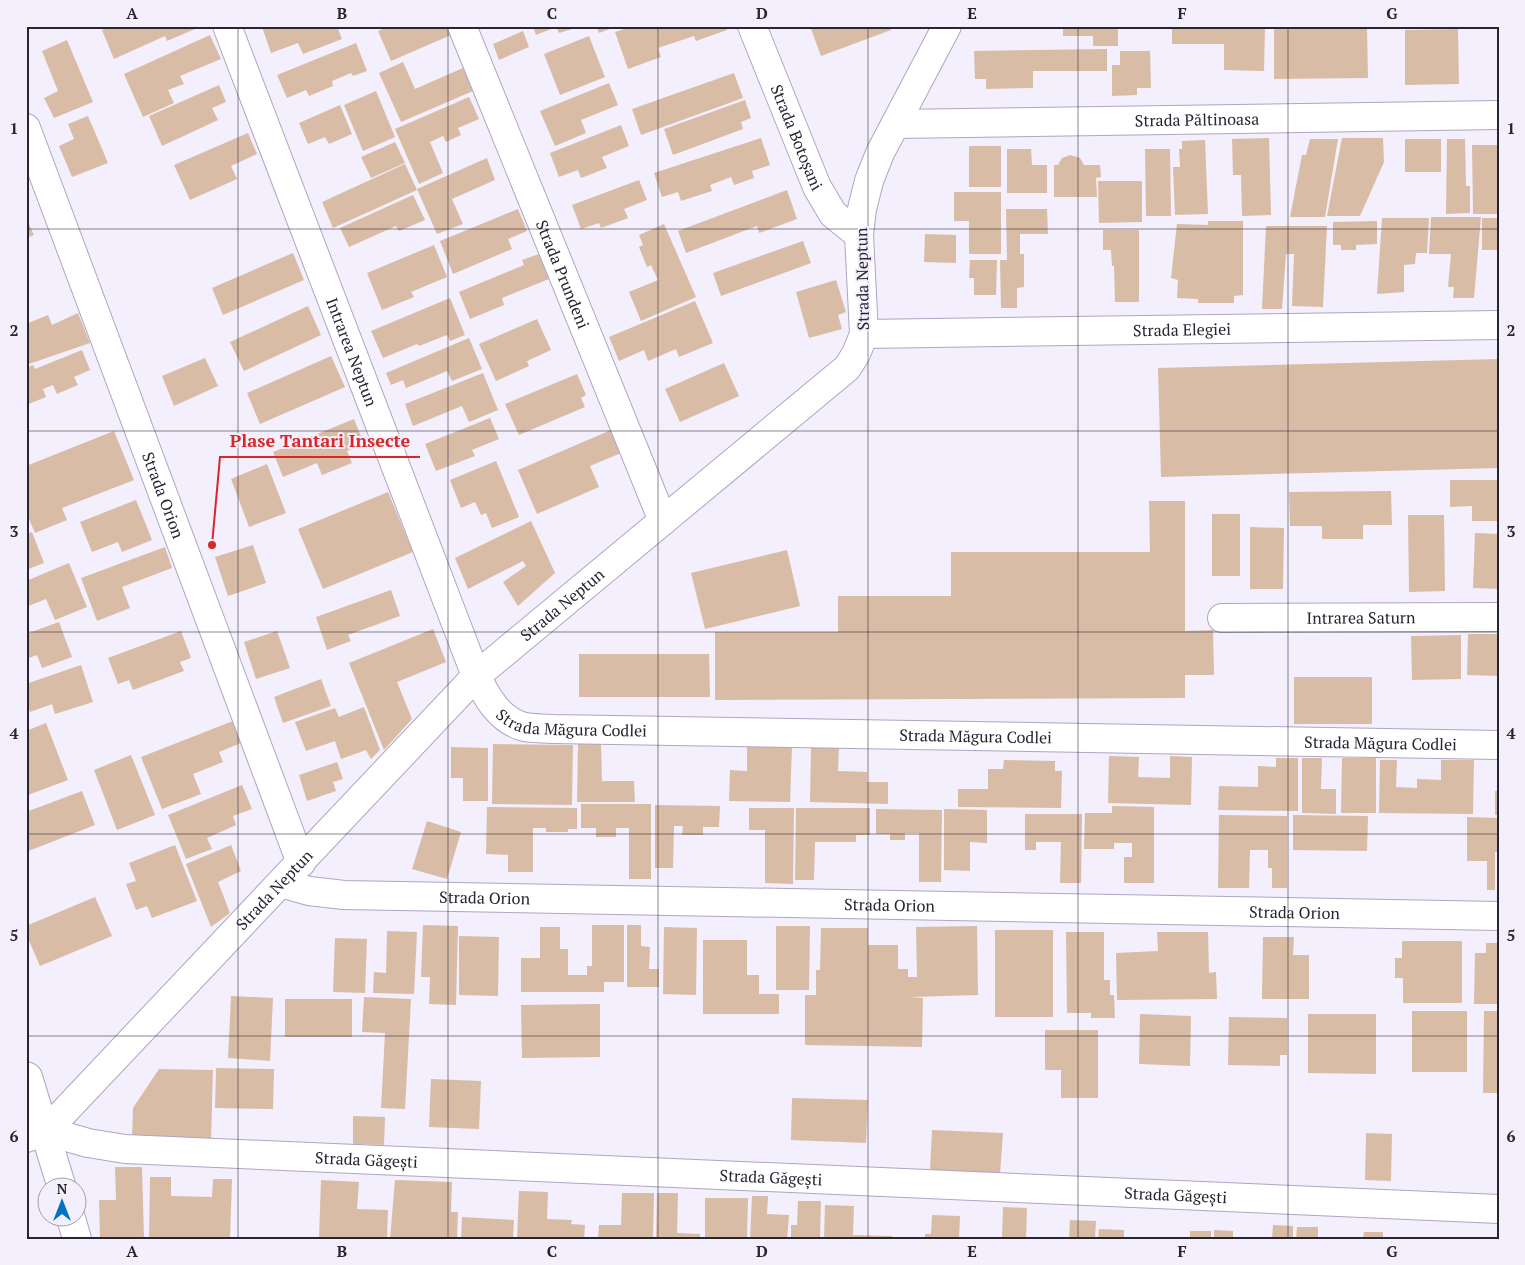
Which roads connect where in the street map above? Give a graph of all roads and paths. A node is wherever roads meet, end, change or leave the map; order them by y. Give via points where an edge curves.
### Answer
1 (227, 26) edge
2 (462, 26) edge
3 (752, 26) edge
4 (947, 26) edge
5 (1499, 115) edge
6 (896, 124) junction
7 (26, 128) edge
8 (859, 235) junction
9 (1499, 325) edge
10 (864, 334) junction
11 (663, 521) junction
12 (1499, 617) edge
13 (1222, 618) dead end
14 (476, 676) junction
15 (1499, 744) edge
16 (301, 863) junction
17 (281, 883) junction
18 (1499, 916) edge
19 (27, 1074) edge
20 (36, 1134) edge
21 (57, 1178) edge
22 (1499, 1209) edge

1 - 14 street, Intrarea Neptun
2 - 11 street, Strada Prundeni
3 - 8 street, Strada Botoșani via 817,187 833,214
4 - 6 street, Strada Neptun
5 - 6 street, Strada Păltinoasa
6 - 8 street, Strada Neptun via 869,181
7 - 16 street, Strada Orion
8 - 10 street, Strada Neptun
9 - 10 street, Strada Elegiei
10 - 11 street, Strada Neptun via 856,354 838,378
11 - 14 street, Strada Neptun
12 - 13 street, Intrarea Saturn
14 - 15 street, Strada Măgura Codlei via 490,702 503,716 521,726 553,729
14 - 16 street, Strada Neptun
16 - 17 street, Strada Neptun
17 - 18 street, Strada Orion via 310,891 353,895
17 - 20 street, Strada Neptun
19 - 20 street
20 - 21 street
20 - 22 street, Strada Găgești via 125,1149

